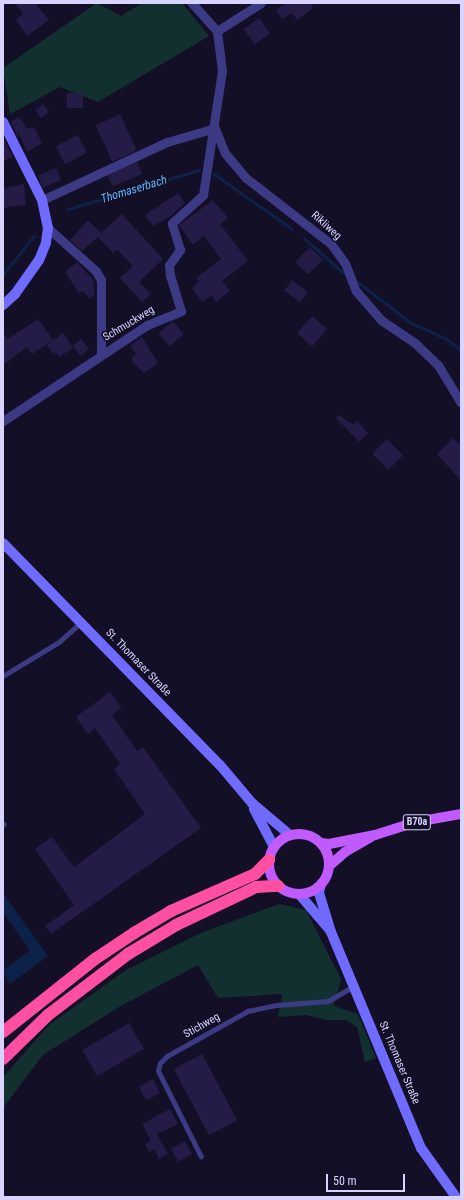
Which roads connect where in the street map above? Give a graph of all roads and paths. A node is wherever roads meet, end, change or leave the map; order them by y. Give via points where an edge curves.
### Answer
1 (192, 3) edge
2 (261, 3) edge
3 (217, 32) junction
4 (3, 122) edge
5 (215, 128) junction
6 (42, 200) junction
7 (48, 228) junction
8 (3, 305) edge
9 (101, 355) junction
10 (461, 403) edge
11 (3, 421) edge
12 (3, 543) edge
13 (81, 622) junction
14 (3, 676) edge
15 (252, 803) junction
16 (461, 814) edge
17 (290, 835) junction
18 (375, 835) junction
19 (321, 843) junction
20 (274, 847) junction
21 (269, 860) junction
22 (329, 866) junction
23 (321, 884) junction
24 (278, 886) junction
25 (299, 894) junction
26 (331, 932) junction
27 (354, 986) junction
28 (32, 1009) junction
29 (3, 1032) edge
30 (3, 1038) edge
31 (3, 1058) edge
32 (201, 1157) dead end
33 (456, 1197) edge

1 - 3 street
2 - 3 street
3 - 5 street, Rikliweg via 222,71
4 - 6 main road
5 - 6 street via 167,142
5 - 9 street, Schmuckweg via 203,195 172,223 180,250 170,265 170,276 181,311 147,325
5 - 10 street, Rikliweg via 218,141 225,153 246,178 331,244 345,263 356,291 381,320 415,343 438,365
6 - 7 main road
7 - 8 main road via 46,243 39,260 15,294
7 - 9 street, Schmuckweg via 96,271 102,280
9 - 11 street, Schmuckweg
12 - 13 main road, St. Thomaser Straße
13 - 14 lane via 59,642
13 - 15 main road, St. Thomaser Straße via 220,765
15 - 17 main road, St. Thomaser Straße
15 - 20 main road, St. Thomaser Straße
16 - 18 main road, B70a via 416,822
17 - 19 main road via 304,834
17 - 20 main road
18 - 19 main road via 329,844
18 - 22 main road via 345,852
19 - 22 main road
20 - 21 main road
21 - 24 main road via 270,874
21 - 28 highway via 255,874 171,912 134,933 95,959
22 - 23 main road
23 - 25 main road via 311,891
23 - 26 main road, St. Thomaser Straße via 319,893
24 - 25 main road
24 - 31 highway via 256,887 176,925 128,954 48,1015
25 - 26 main road, St. Thomaser Straße via 306,899
26 - 27 main road, St. Thomaser Straße
27 - 32 lane, Stichweg via 328,1001 277,1005 248,1011 167,1056 160,1063 158,1071
27 - 33 main road, St. Thomaser Straße via 421,1148
28 - 29 highway
28 - 30 highway

